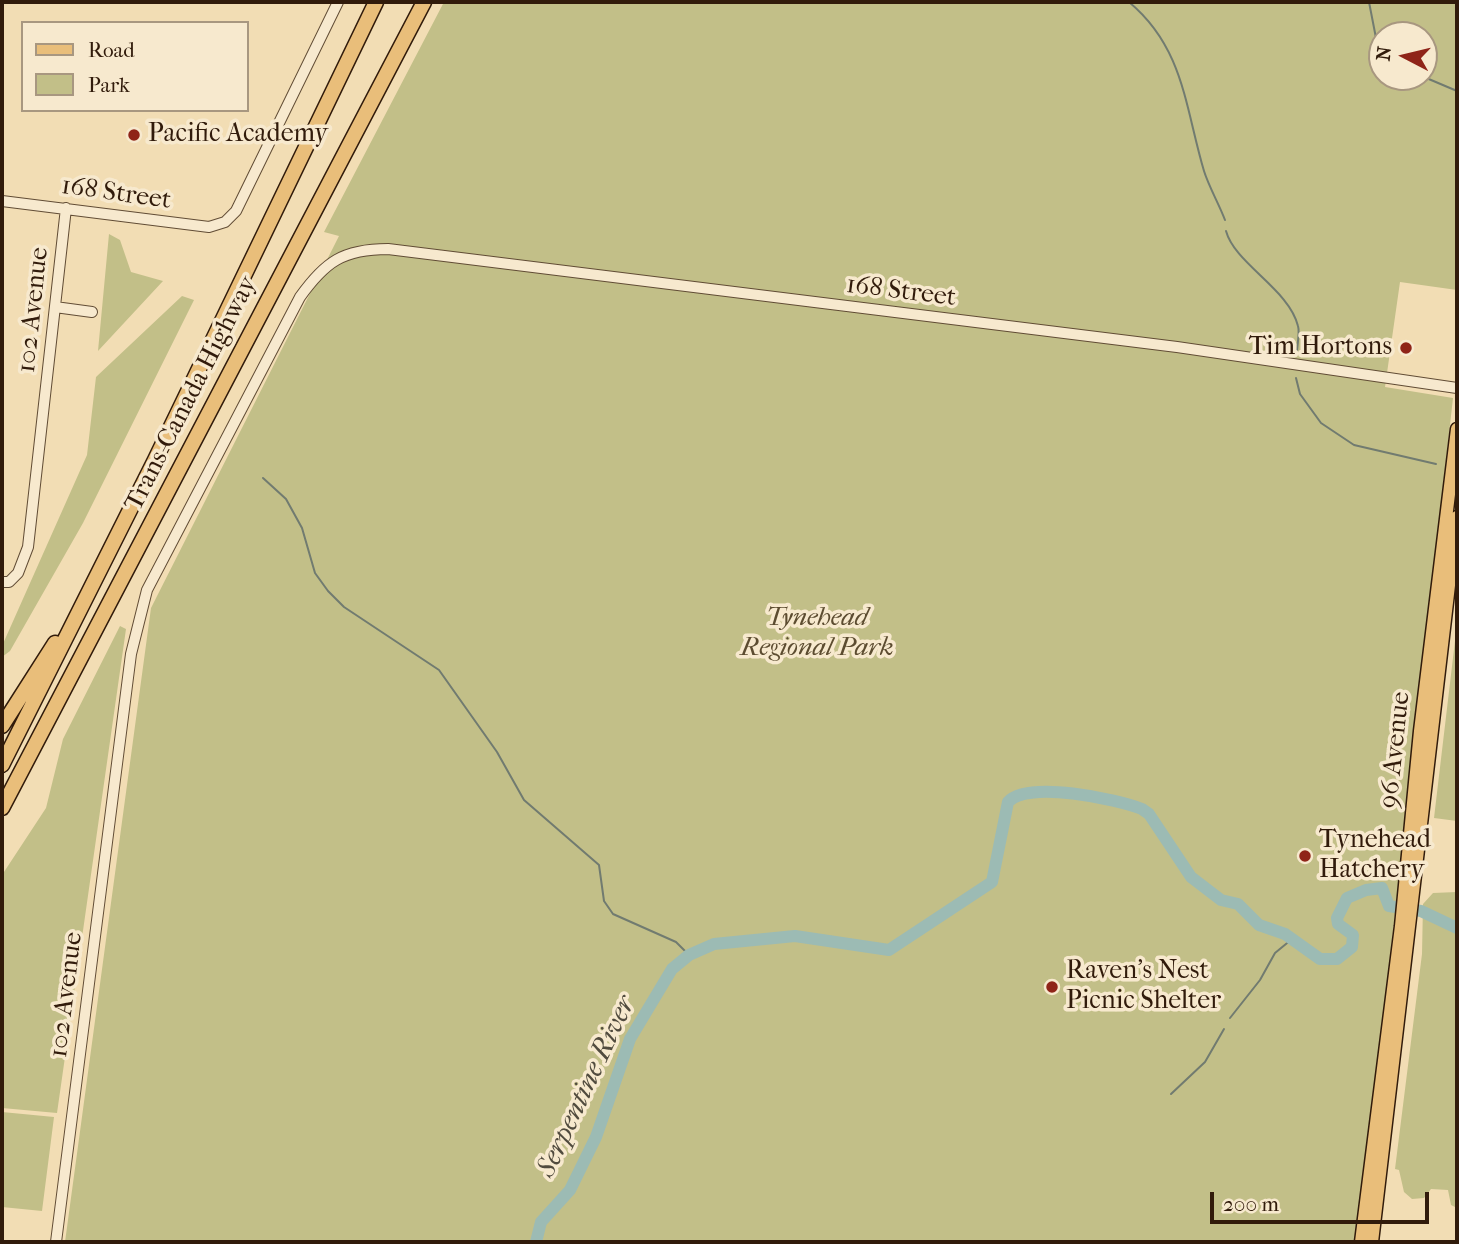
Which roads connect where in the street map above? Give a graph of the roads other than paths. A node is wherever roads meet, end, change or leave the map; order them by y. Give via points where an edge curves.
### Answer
1 (338, 2) edge
2 (376, 2) edge
3 (424, 2) edge
4 (2, 201) edge
5 (66, 208) junction
6 (339, 257) joint
7 (55, 307) junction
8 (92, 312) dead end
9 (1457, 388) edge
10 (1457, 429) edge
11 (1457, 517) edge
12 (2, 582) edge
13 (92, 586) junction
14 (2, 726) edge
15 (2, 765) edge
16 (2, 808) edge
17 (1409, 895) junction
18 (1405, 927) junction
19 (56, 1242) edge
20 (1361, 1242) edge
21 (1372, 1242) edge

1 - 5 street, 168 Street via 236,211 225,222 209,227
2 - 13 highway, Trans-Canada Highway
3 - 16 highway, Trans-Canada Highway
4 - 5 street, 168 Street
5 - 7 street, 102 Avenue
6 - 9 street, 168 Street via 370,249 415,253 1177,347
6 - 19 street, 102 Avenue via 316,275 300,297 147,590 131,654
7 - 8 street
7 - 12 street, 102 Avenue via 28,547 13,580
10 - 17 main road, 96 Avenue via 1420,731
11 - 17 main road, 96 Avenue
13 - 14 highway
13 - 15 highway, Trans-Canada Highway
17 - 18 main road, 96 Avenue
18 - 20 main road, 96 Avenue
18 - 21 main road, 96 Avenue

